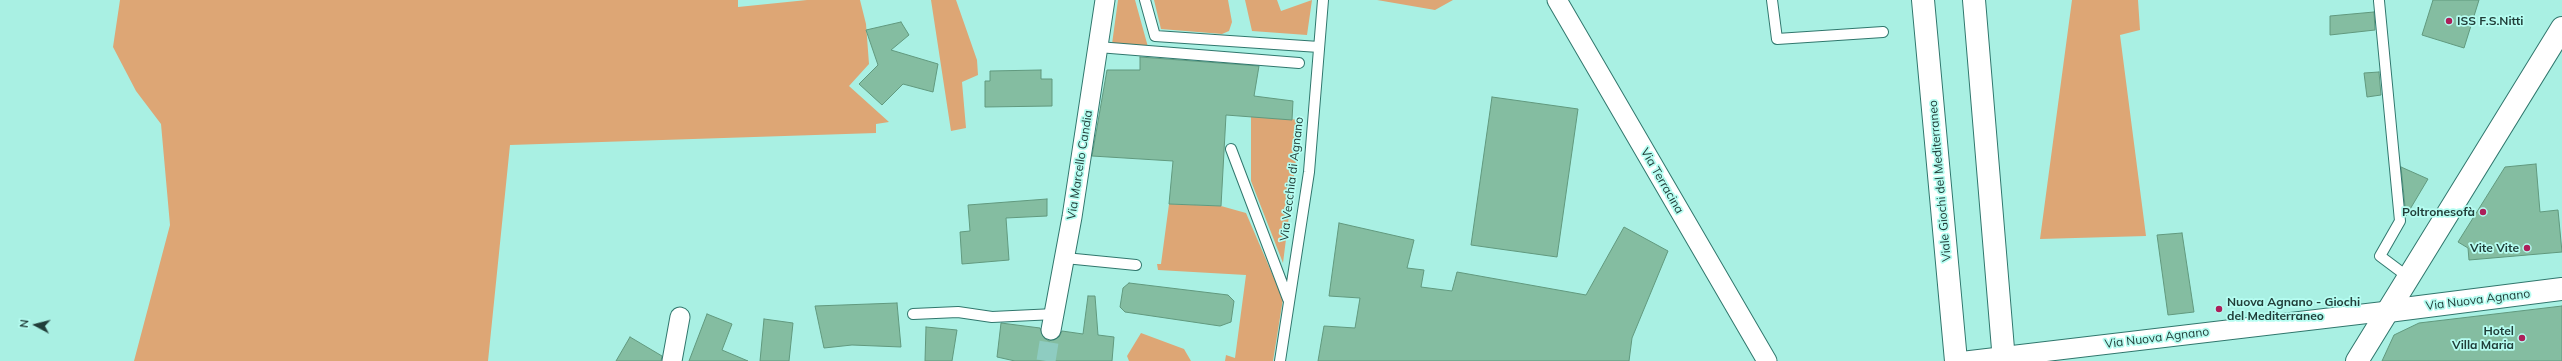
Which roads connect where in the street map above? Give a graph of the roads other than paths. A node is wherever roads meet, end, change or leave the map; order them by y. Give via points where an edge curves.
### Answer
1 (1105, 0) edge
2 (1145, 0) edge
3 (1322, 0) edge
4 (1557, 0) edge
5 (1772, 0) edge
6 (1924, 0) edge
7 (1974, 0) edge
8 (2379, 1) edge
9 (2562, 28) edge
10 (1883, 32) dead end
11 (1098, 46) junction
12 (1319, 47) junction
13 (1299, 63) dead end
14 (1231, 149) dead end
15 (1065, 258) junction
16 (1136, 264) dead end
17 (2408, 277) junction
18 (2562, 289) edge
19 (1289, 301) junction
20 (2388, 311) junction
21 (913, 314) dead end
22 (680, 317) dead end
23 (1053, 322) joint
24 (2004, 358) edge
25 (672, 361) edge
26 (1280, 361) edge
27 (1767, 361) edge
28 (1956, 361) edge
29 (1966, 361) edge
30 (2357, 361) edge

1 - 11 street, Via Marcello Candia
2 - 12 lane via 1155,36
3 - 12 lane, Via Vecchia di Agnano
4 - 27 street, Via Terracina
5 - 10 lane via 1777,39
6 - 28 main road, Viale Giochi del Mediterraneo
7 - 24 main road
8 - 17 lane via 2400,221 2380,256
9 - 17 main road
11 - 13 lane
11 - 15 street, Via Marcello Candia
12 - 19 lane, Via Vecchia di Agnano via 1309,172
14 - 19 lane
15 - 16 lane
15 - 23 street, Via Marcello Candia
17 - 20 main road
18 - 20 main road, Via Nuova Agnano
19 - 26 lane, Via Vecchia di Agnano
20 - 24 street, Via Nuova Agnano
20 - 30 main road
21 - 23 lane via 958,312
22 - 25 street
24 - 29 street, Via Nuova Agnano

